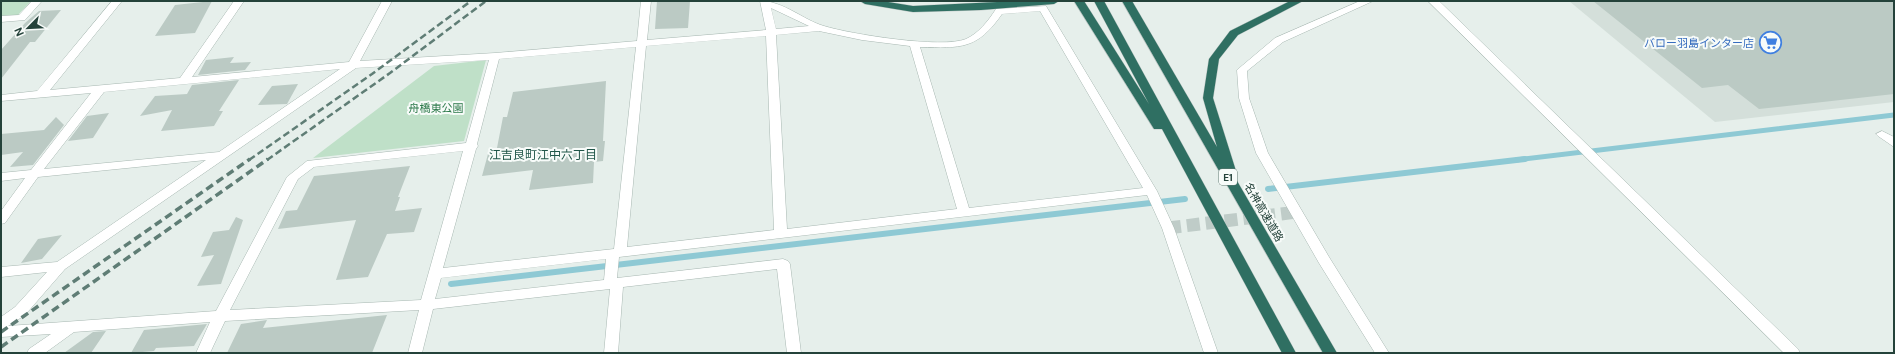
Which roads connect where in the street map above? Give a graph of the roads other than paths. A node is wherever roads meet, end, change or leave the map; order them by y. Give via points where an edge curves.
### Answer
1 (37, 1) edge
2 (117, 1) edge
3 (239, 1) edge
4 (387, 1) edge
5 (646, 1) edge
6 (865, 1) edge
7 (1054, 1) edge
8 (1080, 1) edge
9 (1099, 1) edge
10 (1127, 1) edge
11 (1298, 1) edge
12 (1368, 1) edge
13 (1433, 1) edge
14 (766, 2) edge
15 (1, 20) edge
16 (819, 28) junction
17 (771, 31) junction
18 (640, 43) junction
19 (914, 44) junction
20 (495, 56) junction
21 (353, 65) junction
22 (184, 82) junction
23 (100, 89) junction
24 (40, 95) junction
25 (1, 98) edge
26 (1882, 134) dead end
27 (1894, 143) edge
28 (472, 146) junction
29 (223, 155) junction
30 (34, 174) junction
31 (1, 177) edge
32 (1236, 192) junction
33 (1152, 193) junction
34 (964, 212) junction
35 (1215, 218) junction
36 (1, 220) edge
37 (780, 235) junction
38 (615, 255) junction
39 (60, 266) junction
40 (1, 272) edge
41 (435, 274) junction
42 (612, 281) junction
43 (426, 304) junction
44 (220, 316) junction
45 (1, 324) edge
46 (72, 326) junction
47 (1, 332) edge
48 (34, 353) edge
49 (203, 353) edge
50 (415, 353) edge
51 (611, 353) edge
52 (794, 353) edge
53 (1211, 353) edge
54 (1289, 353) edge
55 (1330, 353) edge
56 (1382, 353) edge
57 (1793, 353) edge

1 - 15 street via 22,18
2 - 24 street
3 - 22 street
4 - 21 street
5 - 18 street
6 - 7 highway via 913,9
8 - 35 highway
9 - 35 highway
10 - 32 highway, 名神高速道路 / E1
11 - 32 highway via 1234,33 1214,59 1208,98
12 - 56 street via 1279,40 1242,70 1244,98 1262,152 1324,260
13 - 57 street
14 - 16 street
14 - 17 street
16 - 17 street
16 - 19 street via 871,40
17 - 18 street
17 - 37 street
18 - 20 street
18 - 38 street
19 - 33 street via 968,41 988,28 999,11 1043,8
19 - 34 street
20 - 21 street
20 - 28 street
21 - 22 street
21 - 29 street
22 - 23 street
23 - 24 street
23 - 30 street
24 - 25 street
26 - 27 street
28 - 41 street
28 - 44 street via 311,164 293,177
29 - 30 street
29 - 39 street
30 - 31 street
30 - 36 street
32 - 55 highway, 名神高速道路 / E1
33 - 34 street
33 - 53 street via 1168,228
34 - 37 street
35 - 54 highway
37 - 38 street
38 - 41 street
38 - 42 street
39 - 40 street
39 - 45 street via 20,312
41 - 43 street
42 - 43 street
42 - 51 street
42 - 52 street via 782,264
43 - 44 street
43 - 50 street
44 - 46 street
44 - 49 street
46 - 47 street
46 - 48 street

